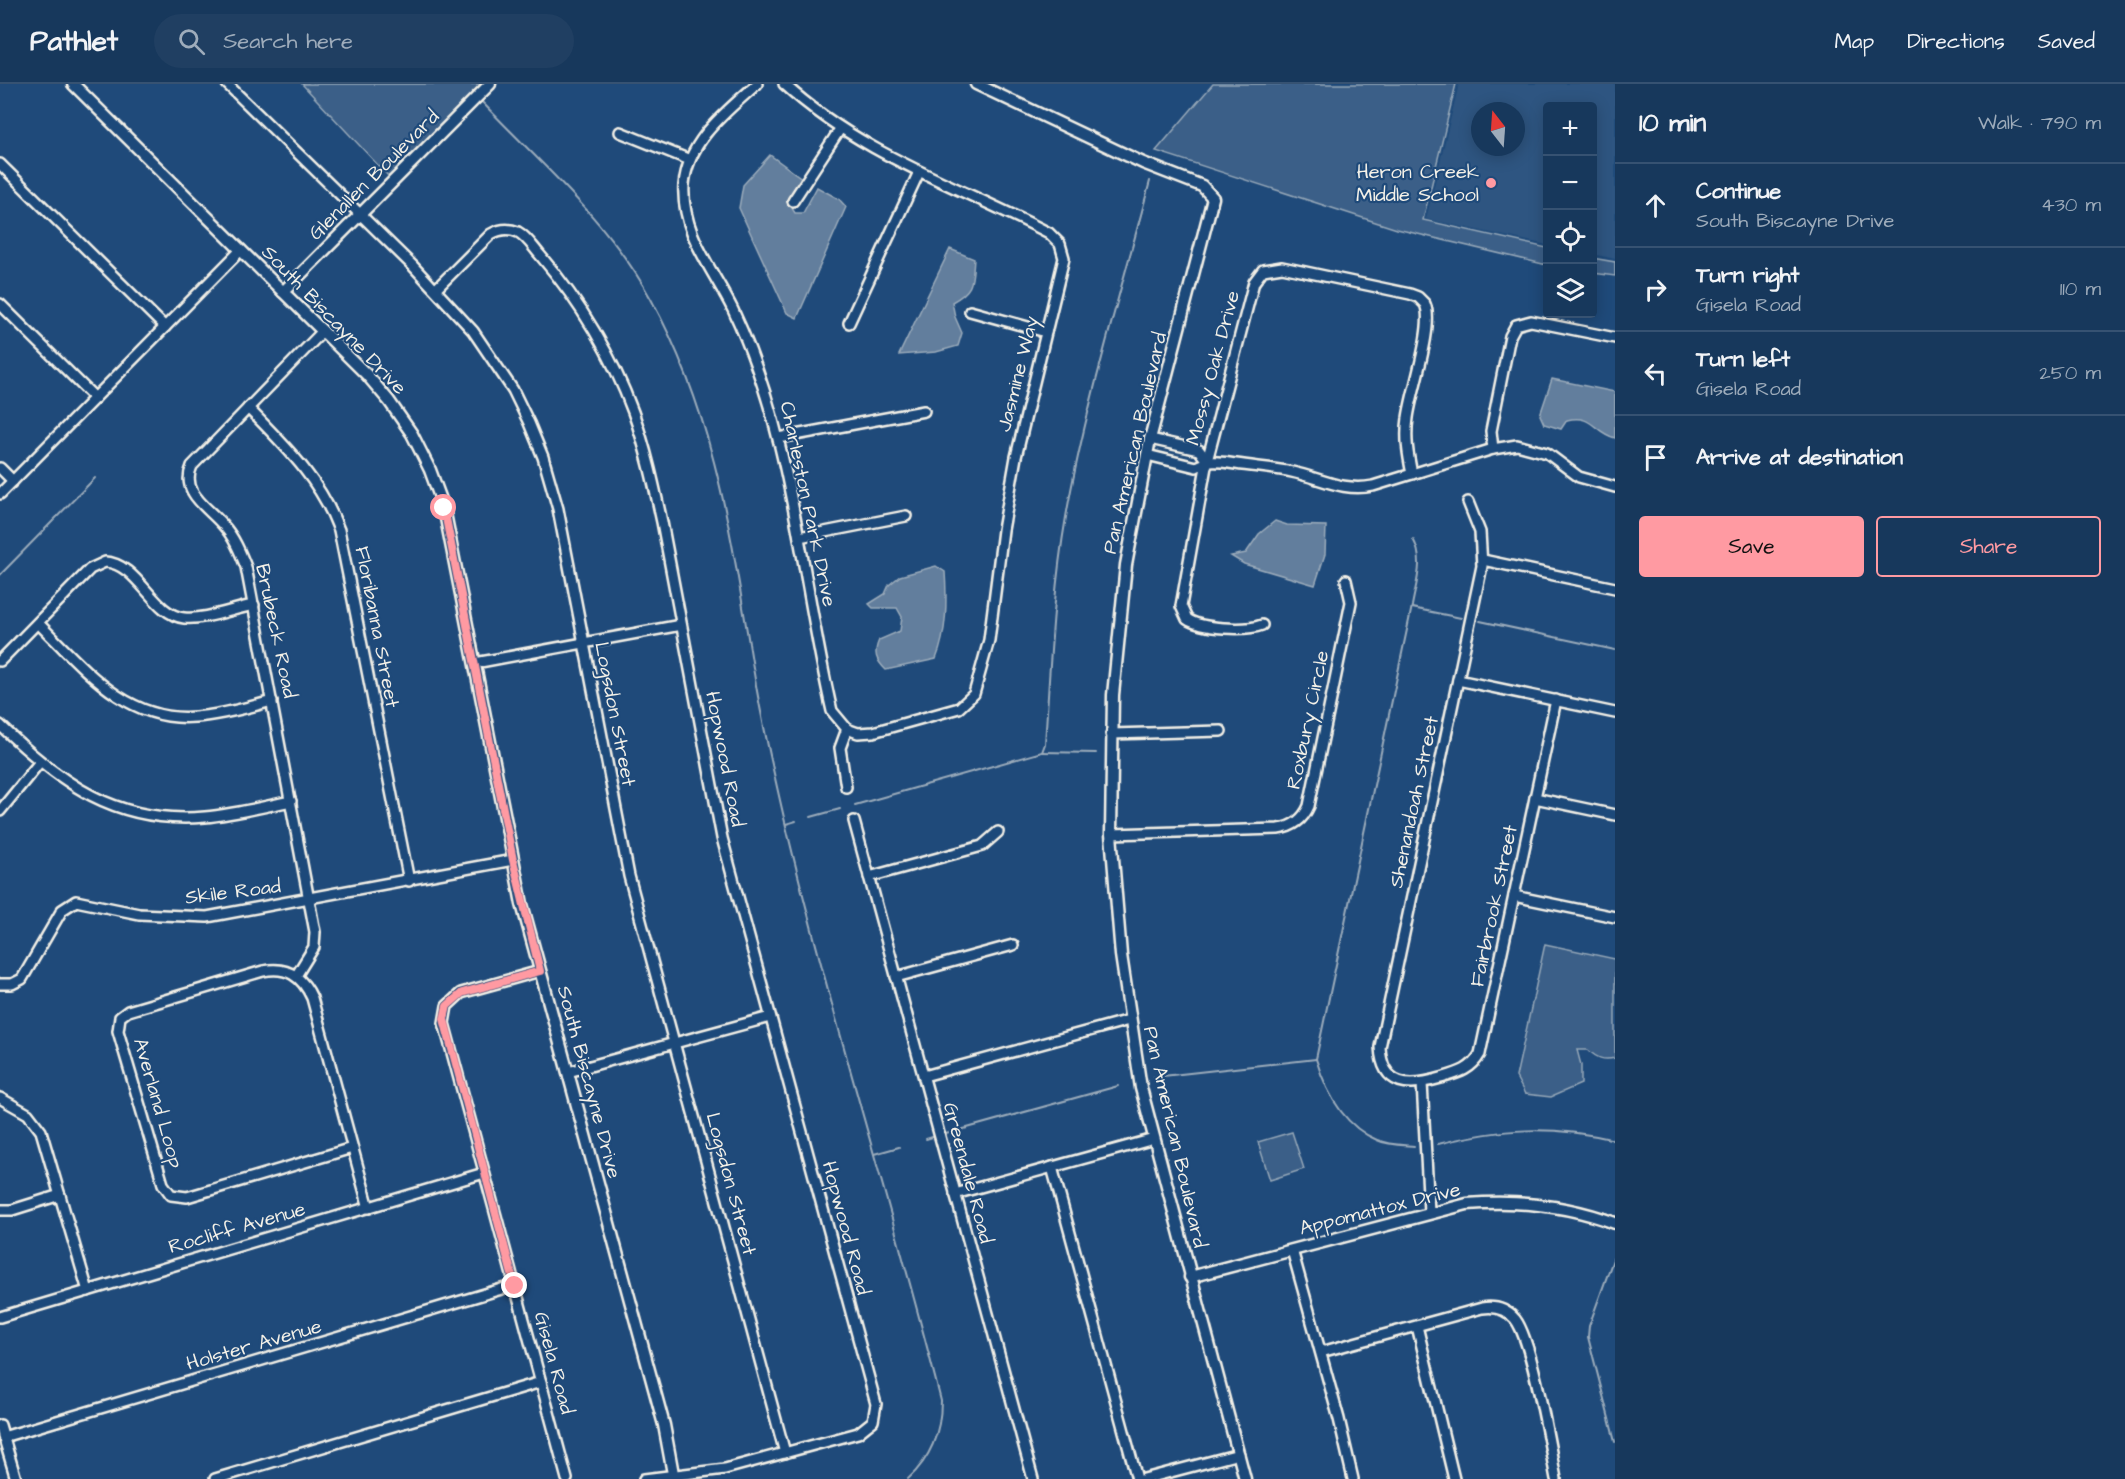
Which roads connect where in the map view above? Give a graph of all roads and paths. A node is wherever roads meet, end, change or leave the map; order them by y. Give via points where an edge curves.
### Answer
1 (73, 84) edge
2 (227, 84) edge
3 (490, 84) edge
4 (757, 84) edge
5 (784, 84) edge
6 (976, 84) edge
7 (840, 129) junction
8 (620, 132) dead end
9 (690, 160) junction
10 (0, 164) edge
11 (919, 172) junction
12 (793, 201) dead end
13 (359, 215) junction
14 (242, 250) junction
15 (436, 289) junction
16 (283, 292) junction
17 (0, 304) edge
18 (970, 311) dead end
19 (849, 323) dead end
20 (165, 327) junction
21 (323, 331) junction
22 (1047, 332) junction
23 (1615, 338) edge
24 (95, 398) junction
25 (248, 408) junction
26 (924, 411) dead end
27 (779, 438) junction
28 (1150, 439) junction
29 (1492, 449) junction
30 (1147, 454) junction
31 (1207, 461) junction
32 (0, 468) edge
33 (1412, 474) junction
34 (13, 481) junction
35 (1615, 487) edge
36 (0, 494) edge
37 (1468, 502) dead end
38 (906, 516) dead end
39 (799, 537) junction
40 (1483, 560) junction
41 (1346, 580) dead end
42 (1615, 588) edge
43 (254, 605) junction
44 (38, 623) junction
45 (1262, 625) dead end
46 (681, 626) junction
47 (583, 644) junction
48 (0, 661) edge
49 (475, 663) junction
50 (1458, 680) junction
51 (1556, 700) junction
52 (272, 701) junction
53 (1615, 712) edge
54 (0, 725) edge
55 (847, 729) junction
56 (1221, 731) dead end
57 (1111, 734) junction
58 (39, 763) junction
59 (846, 788) dead end
60 (1535, 798) junction
61 (291, 801) junction
62 (0, 811) edge
63 (1615, 815) edge
64 (854, 821) dead end
65 (998, 832) dead end
66 (1112, 834) junction
67 (513, 860) junction
68 (869, 877) junction
69 (409, 881) junction
70 (1514, 896) junction
71 (310, 900) junction
72 (1615, 917) edge
73 (1013, 945) dead end
74 (540, 971) junction
75 (296, 975) junction
76 (896, 977) junction
77 (0, 984) edge
78 (770, 1017) junction
79 (1129, 1020) junction
80 (674, 1044) junction
81 (568, 1072) junction
82 (924, 1076) junction
83 (1422, 1083) junction
84 (0, 1098) edge
85 (1154, 1139) junction
86 (352, 1148) junction
87 (1052, 1167) junction
88 (484, 1173) junction
89 (955, 1194) junction
90 (60, 1195) junction
91 (369, 1208) junction
92 (0, 1210) edge
93 (1429, 1212) junction
94 (1615, 1223) edge
95 (1292, 1250) junction
96 (1190, 1277) junction
97 (515, 1286) junction
98 (88, 1291) junction
99 (0, 1317) edge
100 (1417, 1326) junction
101 (1321, 1352) junction
102 (541, 1382) junction
103 (0, 1425) edge
104 (3, 1437) junction
105 (785, 1453) junction
106 (1239, 1454) junction
107 (674, 1477) edge
108 (16, 1479) edge
109 (215, 1479) edge
110 (567, 1479) edge
111 (644, 1479) edge
112 (1033, 1479) edge
113 (1137, 1479) edge
114 (1143, 1479) edge
115 (1245, 1479) edge
116 (1353, 1479) edge
117 (1454, 1479) edge
118 (1556, 1479) edge

1 - 14 street, South Biscayne Drive
2 - 13 street, Logsdon Street
3 - 13 street, Glenallen Boulevard
4 - 9 street, Charleston Park Drive via 708,130
5 - 7 street, Jasmine Way
6 - 28 street, Pan American Boulevard via 1143,163 1202,186 1212,195
7 - 11 street, Jasmine Way
7 - 12 street
8 - 9 street
9 - 27 street, Charleston Park Drive via 684,192 688,226 747,343
10 - 20 street
11 - 19 street
11 - 22 street, Jasmine Way via 1046,231 1058,241 1065,262
13 - 15 street, Logsdon Street
13 - 16 street, Glenallen Boulevard
14 - 16 street, South Biscayne Drive
14 - 20 street
15 - 46 street, Hopwood Road via 491,234 502,230 516,231 524,237 558,277 594,332 632,410 652,475
15 - 47 street, Logsdon Street via 484,345 529,423 558,509
16 - 21 street, South Biscayne Drive
17 - 24 street
18 - 22 street
20 - 24 street
21 - 25 street, Brubeck Road
21 - 49 street, South Biscayne Drive via 389,401 430,470 450,532
22 - 55 street, Jasmine Way via 1016,457 989,640 974,694 959,708 873,732
23 - 29 street via 1531,321 1516,326 1510,336 1491,431
24 - 34 street
25 - 43 street, Brubeck Road via 192,466 188,479 192,492 236,544 246,567
25 - 69 street, Floribanna Street via 310,474 339,530
26 - 27 street
27 - 39 street, Charleston Park Drive
28 - 30 street, Pan American Boulevard
28 - 31 street via 1199,450
29 - 33 street
29 - 35 street via 1533,448 1547,453 1579,477
30 - 31 street via 1196,467
30 - 57 street, Pan American Boulevard via 1121,601
31 - 33 street via 1280,469 1349,488 1373,486
31 - 33 street, Mossy Oak Drive via 1254,282 1263,270 1282,267 1410,294 1425,304 1428,325 1407,426
31 - 45 street, Mossy Oak Drive via 1182,611 1187,619 1202,625 1246,630
32 - 34 street
34 - 36 street
37 - 40 street, Shenandoah Street via 1480,532
38 - 39 street
39 - 55 street, Charleston Park Drive via 832,711
40 - 42 street
40 - 50 street, Shenandoah Street
41 - 66 street, Roxbury Circle via 1351,602 1309,806 1302,818 1278,829
43 - 44 street via 180,617 168,611 123,567 105,562 90,569
43 - 52 street, Brubeck Road
44 - 48 street
44 - 52 street via 99,683 142,710 196,717
46 - 47 street
46 - 78 street, Hopwood Road via 722,838
47 - 49 street
47 - 80 street, Logsdon Street via 628,876
49 - 67 street, South Biscayne Drive
50 - 51 street
50 - 83 street, Shenandoah Street via 1380,1047 1382,1063 1390,1076 1404,1083
51 - 53 street
51 - 60 street, Fairbrook Street
52 - 61 street, Brubeck Road
54 - 58 street
55 - 59 street via 840,748
56 - 57 street
57 - 66 street, Pan American Boulevard
58 - 61 street via 86,795 142,813 205,817
58 - 62 street
60 - 63 street
60 - 70 street, Fairbrook Street
61 - 71 street, Brubeck Road
64 - 68 street
65 - 68 street via 982,846
66 - 79 street, Pan American Boulevard via 1115,902
67 - 69 street, Skile Road
67 - 74 street, South Biscayne Drive
68 - 76 street, Greendale Road
69 - 71 street, Skile Road
70 - 72 street
70 - 83 street, Fairbrook Street via 1480,1054 1464,1071
71 - 75 street, Brubeck Road via 314,947
71 - 77 street, Skile Road via 190,918 139,914 76,901 62,910 22,979
73 - 76 street
74 - 81 street, South Biscayne Drive
74 - 88 street, Gisela Road via 462,993 444,1013
75 - 86 street via 312,998
75 - 86 street, Averland Loop via 279,969 263,970 128,1011 120,1017 118,1031 163,1184 171,1195 187,1197
76 - 82 street, Greendale Road
78 - 80 street
78 - 105 street, Hopwood Road via 876,1404 873,1421 858,1433
79 - 82 street
79 - 85 street, Pan American Boulevard
80 - 81 street
80 - 105 street, Logsdon Street
81 - 107 street, South Biscayne Drive via 664,1425
82 - 89 street, Greendale Road
83 - 93 street
84 - 90 street via 36,1122
85 - 87 street
85 - 96 street, Pan American Boulevard
86 - 91 street
87 - 89 street
87 - 113 street
88 - 91 street, Rocliff Avenue
88 - 97 street, Gisela Road
89 - 112 street, Greendale Road
90 - 92 street
90 - 98 street
91 - 98 street, Rocliff Avenue
93 - 94 street, Appomattox Drive via 1467,1204 1519,1202 1575,1210
93 - 95 street, Appomattox Drive
95 - 96 street, Appomattox Drive
95 - 101 street
96 - 106 street, Pan American Boulevard
97 - 102 street, Gisela Road
97 - 104 street, Holster Avenue
98 - 99 street, Rocliff Avenue
100 - 101 street
100 - 117 street
100 - 118 street via 1489,1307 1514,1317 1522,1330
101 - 116 street
102 - 109 street
102 - 110 street, Gisela Road
103 - 104 street
104 - 108 street
105 - 107 street
106 - 114 street
106 - 115 street, Pan American Boulevard
107 - 111 street

